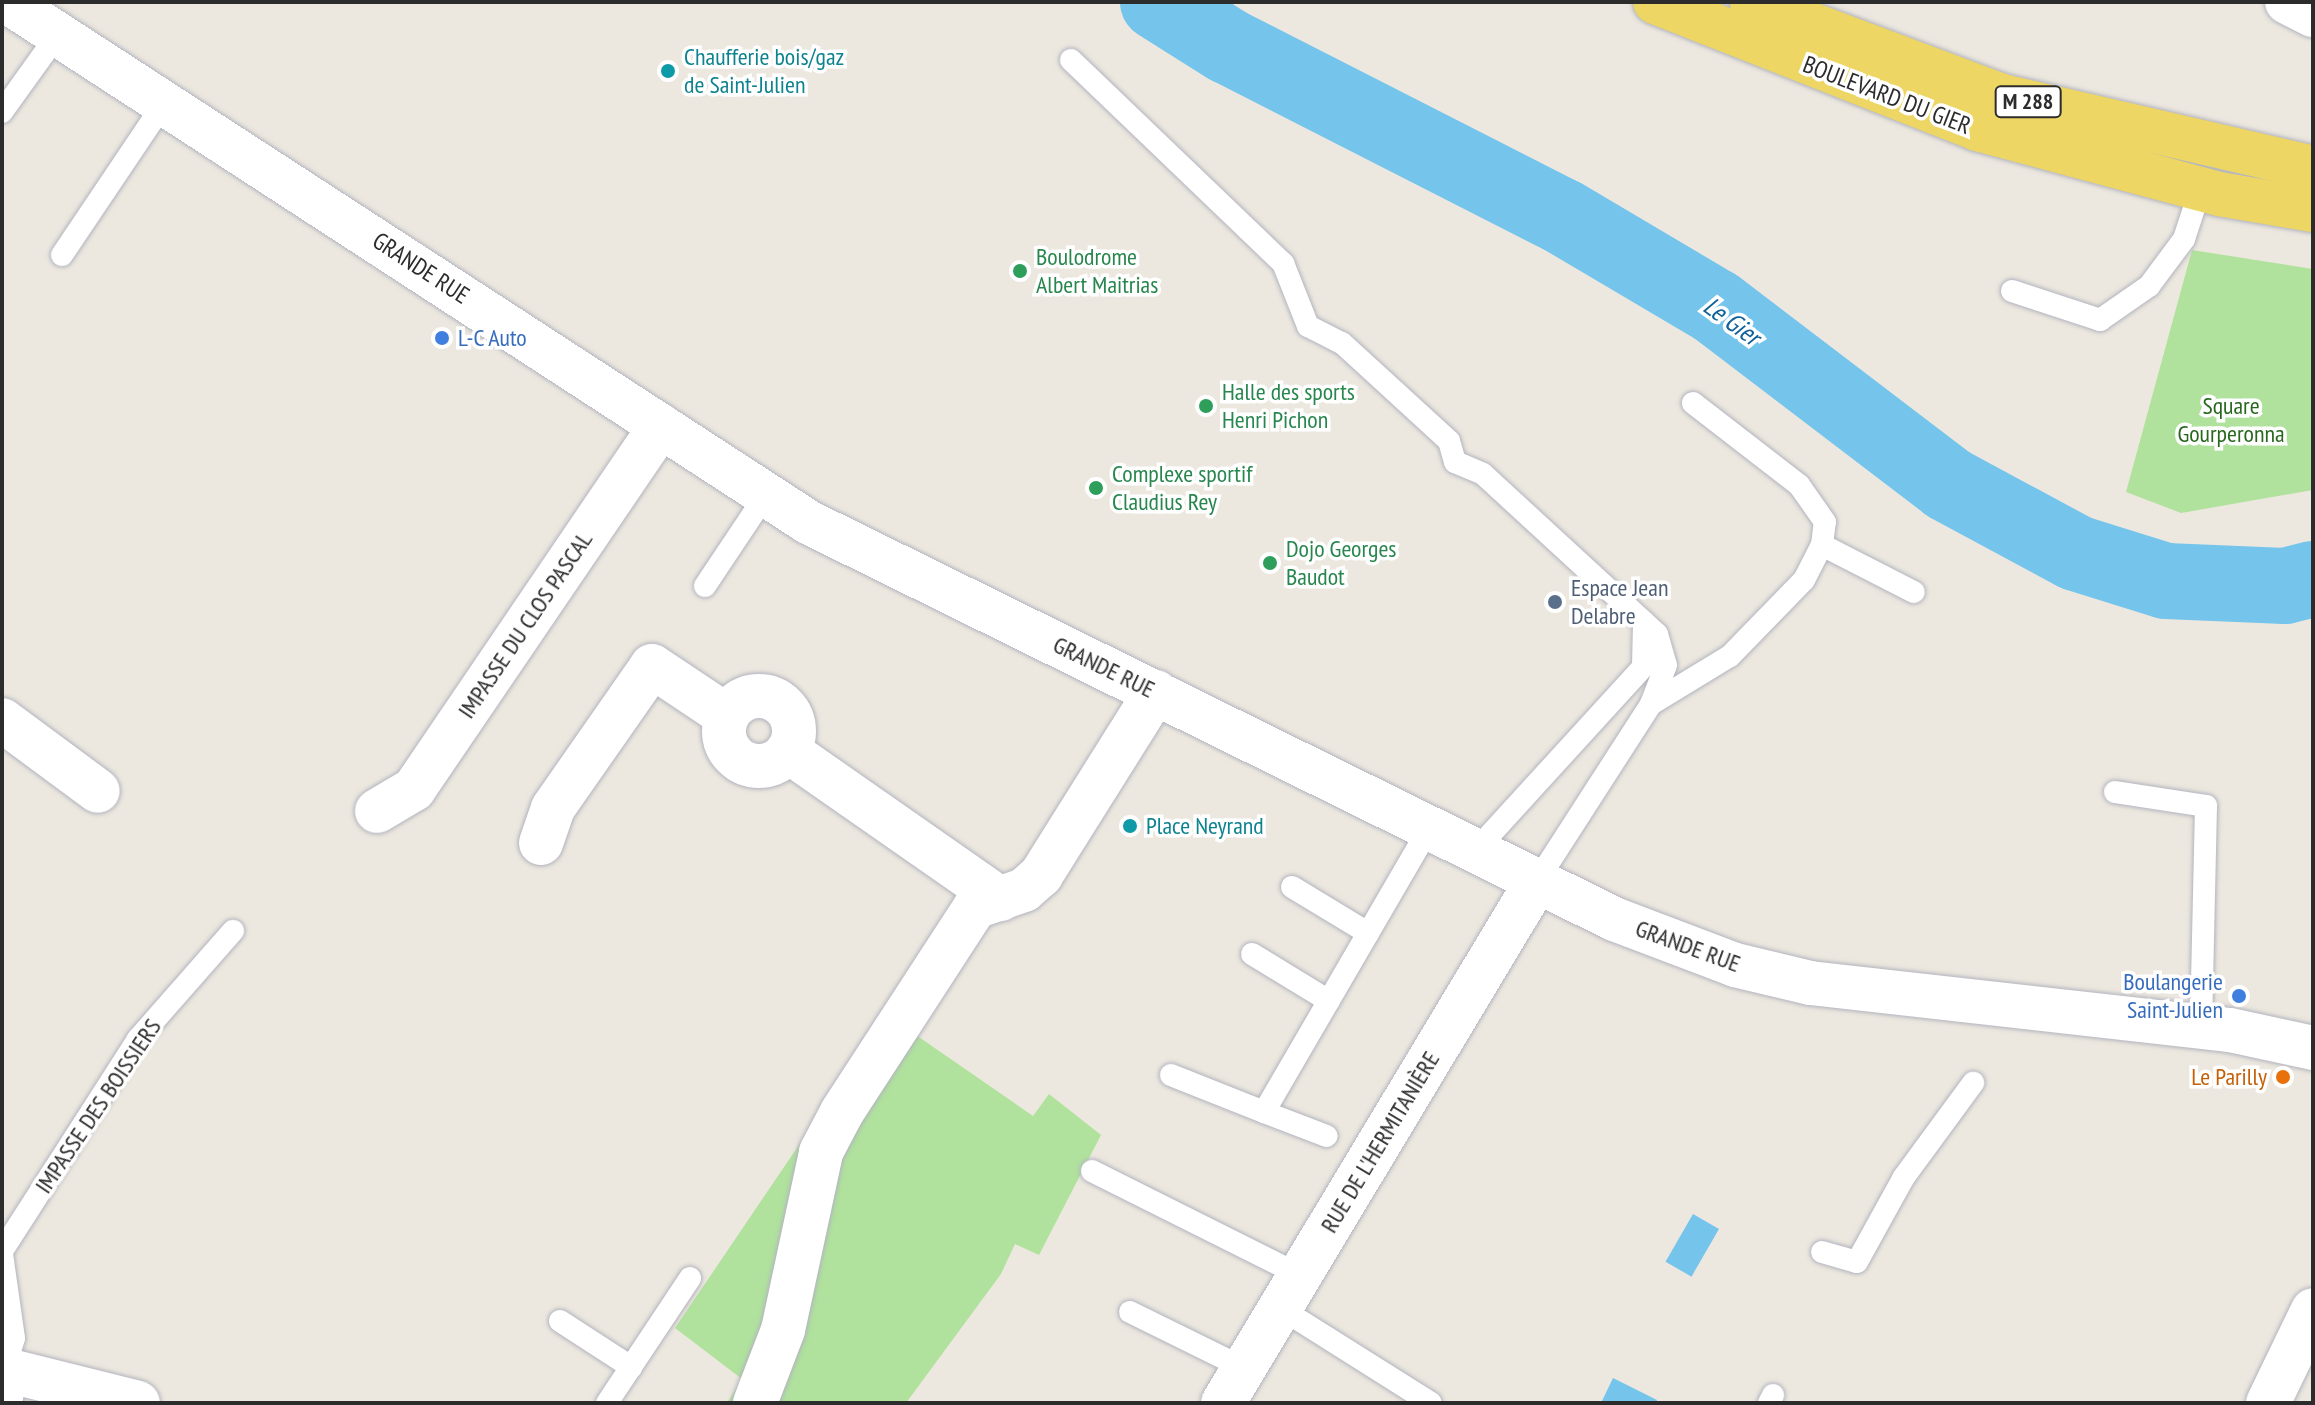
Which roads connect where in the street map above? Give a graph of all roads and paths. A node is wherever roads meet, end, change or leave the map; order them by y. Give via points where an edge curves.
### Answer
1 (8, 2) edge
2 (1655, 2) edge
3 (1752, 2) edge
4 (2287, 2) edge
5 (2, 10) edge
6 (2313, 15) edge
7 (58, 34) junction
8 (1071, 60) dead end
9 (165, 102) junction
10 (2, 112) edge
11 (2313, 168) edge
12 (2200, 190) junction
13 (2313, 210) edge
14 (62, 255) dead end
15 (2012, 291) dead end
16 (1693, 403) dead end
17 (661, 426) junction
18 (765, 496) junction
19 (1822, 545) junction
20 (705, 586) dead end
21 (1914, 592) dead end
22 (1643, 620) junction
23 (1156, 692) junction
24 (1651, 704) junction
25 (2, 720) edge
26 (98, 791) dead end
27 (2115, 792) dead end
28 (377, 811) dead end
29 (1429, 828) junction
30 (541, 843) dead end
31 (1476, 850) junction
32 (1537, 881) junction
33 (1292, 887) dead end
34 (1000, 899) junction
35 (233, 931) dead end
36 (1368, 933) junction
37 (1252, 954) dead end
38 (1329, 1001) junction
39 (2201, 1026) junction
40 (2313, 1048) edge
41 (1171, 1075) dead end
42 (1973, 1083) dead end
43 (1264, 1112) junction
44 (1327, 1136) dead end
45 (1092, 1171) dead end
46 (2, 1252) edge
47 (1822, 1252) dead end
48 (690, 1278) dead end
49 (1290, 1292) junction
50 (2313, 1310) edge
51 (1130, 1312) dead end
52 (560, 1321) dead end
53 (631, 1367) junction
54 (9, 1379) edge
55 (1234, 1386) edge
56 (138, 1403) edge
57 (607, 1403) edge
58 (755, 1403) edge
59 (1431, 1403) edge
60 (2268, 1403) edge

1 - 5 lane
1 - 7 street, GRANDE RUE
2 - 12 main road, BOULEVARD DU GIER / M 288 via 1977,129
3 - 11 main road, BOULEVARD DU GIER / M 288 via 2002,96
4 - 6 street
7 - 9 street, GRANDE RUE
7 - 10 lane
8 - 22 lane via 1283,263 1308,326 1342,343 1449,441 1455,462 1483,474
9 - 14 lane
9 - 17 street, GRANDE RUE
12 - 13 main road, BOULEVARD DU GIER / M 288
12 - 15 lane via 2184,239 2149,286 2100,320
16 - 19 lane via 1815,504 1825,522
17 - 18 street, GRANDE RUE
17 - 28 street, IMPASSE DU CLOS PASCAL via 414,789
18 - 20 lane
18 - 23 street, GRANDE RUE
19 - 21 lane
19 - 24 lane via 1804,580 1730,656
22 - 24 lane via 1657,634 1666,665
22 - 31 lane via 1643,667
23 - 29 street, GRANDE RUE
23 - 34 street via 1041,875
24 - 32 lane
25 - 26 street
27 - 39 lane via 2206,806
29 - 31 street, GRANDE RUE
29 - 36 lane
30 - 34 street via 553,808 652,666 727,716 729,750 747,764 770,765 788,751
31 - 32 street, GRANDE RUE
32 - 39 street, GRANDE RUE via 1735,965 2000,1018
32 - 49 street, RUE DE L'HERMITANIÈRE
33 - 36 lane
34 - 58 street via 975,907 821,1152 783,1330
35 - 46 lane, IMPASSE DES BOISSIERS via 138,1039
36 - 38 lane
37 - 38 lane
38 - 43 lane
39 - 40 street, GRANDE RUE
41 - 43 lane
42 - 47 lane via 1910,1166 1857,1262
43 - 44 lane
45 - 49 lane
46 - 54 lane, IMPASSE DES BOISSIERS via 14,1338
48 - 53 lane
49 - 55 street, RUE DE L'HERMITANIÈRE
49 - 59 lane
50 - 60 street
51 - 55 lane
52 - 53 lane
53 - 57 lane
54 - 56 street

